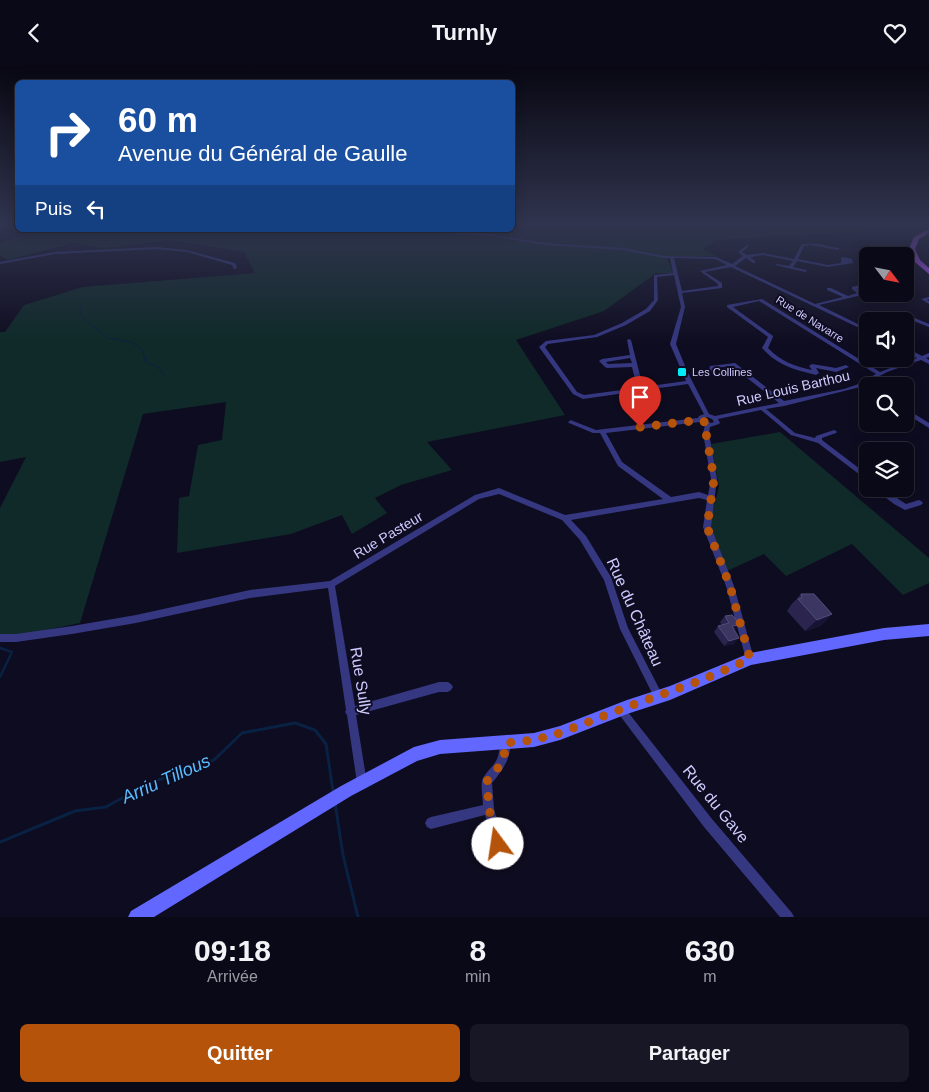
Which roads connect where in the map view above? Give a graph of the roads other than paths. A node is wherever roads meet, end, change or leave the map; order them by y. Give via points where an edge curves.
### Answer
1 (233, 264) edge
2 (674, 264) edge
3 (730, 264) edge
4 (792, 264) edge
5 (807, 264) edge
6 (844, 264) dead end
7 (733, 265) junction
8 (777, 265) dead end
9 (790, 267) junction
10 (235, 268) dead end
11 (805, 271) dead end
12 (676, 274) junction
13 (829, 289) dead end
14 (681, 292) junction
15 (859, 294) edge
16 (847, 297) junction
17 (929, 298) edge
18 (929, 303) edge
19 (815, 305) junction
20 (914, 320) edge
21 (929, 326) edge
22 (859, 327) edge
23 (629, 340) dead end
24 (914, 354) edge
25 (929, 355) edge
26 (632, 356) junction
27 (921, 357) junction
28 (929, 362) edge
29 (634, 365) junction
30 (846, 367) dead end
31 (712, 370) dead end
32 (880, 374) junction
33 (874, 377) edge
34 (690, 382) junction
35 (859, 384) edge
36 (640, 388) junction
37 (784, 404) junction
38 (762, 408) junction
39 (707, 415) junction
40 (914, 416) edge
41 (715, 418) junction
42 (705, 422) junction
43 (571, 423) dead end
44 (929, 426) edge
45 (602, 431) junction
46 (834, 432) dead end
47 (820, 441) junction
48 (859, 472) edge
49 (889, 497) edge
50 (711, 498) junction
51 (670, 500) junction
52 (919, 503) dead end
53 (565, 518) junction
54 (331, 584) junction
55 (929, 630) edge
56 (0, 638) edge
57 (750, 659) junction
58 (448, 687) dead end
59 (658, 696) junction
60 (621, 709) junction
61 (350, 712) junction
62 (505, 743) junction
63 (362, 783) junction
64 (489, 809) junction
65 (431, 823) dead end
66 (504, 846) dead end
67 (137, 917) edge
68 (788, 917) edge

1 - 10 street
2 - 12 street
3 - 7 street
4 - 9 street
5 - 6 street via 820,268
7 - 14 street via 702,271 720,287
7 - 19 street
8 - 9 street
9 - 11 street
12 - 14 street
12 - 36 street via 656,276 656,300 648,310 624,325 595,336 546,343 542,347 575,393 583,397
13 - 16 street
14 - 34 street via 682,307 673,343
15 - 16 street
16 - 19 street
17 - 18 street via 923,299
19 - 22 street
20 - 21 street
23 - 26 street
24 - 27 street
25 - 27 street, Rue Louis Barthou
26 - 29 street
26 - 29 street via 602,361 607,366
27 - 28 street
27 - 32 street, Rue Louis Barthou
29 - 36 street
30 - 32 street, Rue de Navarre via 812,366 816,373 786,366 765,348 771,337 729,306 760,300
31 - 37 street via 712,367 734,364
32 - 33 street, Rue Louis Barthou
34 - 36 street
34 - 39 street
35 - 37 street, Rue Louis Barthou via 845,391
37 - 38 street, Rue Louis Barthou
38 - 41 street, Rue Louis Barthou
38 - 47 street via 793,434
39 - 41 street
39 - 42 street via 703,415
40 - 44 street
41 - 42 street via 717,423
42 - 45 street
42 - 50 street via 714,479
43 - 45 street via 595,432
45 - 51 street via 620,464
46 - 47 street via 818,437
47 - 48 street
49 - 52 street via 905,507
50 - 51 street via 699,495
50 - 57 street via 707,527 730,586
51 - 53 street
53 - 54 street, Rue Pasteur via 499,491 477,497
53 - 59 street, Rue du Château via 583,538 608,579 624,629
54 - 56 street, Rue Pasteur via 250,594 72,630
54 - 61 street, Rue Sully
55 - 57 main road via 884,634
57 - 59 main road
58 - 61 street
59 - 60 main road
60 - 62 main road via 560,733
60 - 68 street, Rue du Gave via 708,823
61 - 63 street, Rue Sully
62 - 63 main road via 440,747 414,754
62 - 64 street via 502,763 487,781
63 - 67 main road
64 - 65 street
64 - 66 street via 498,844

